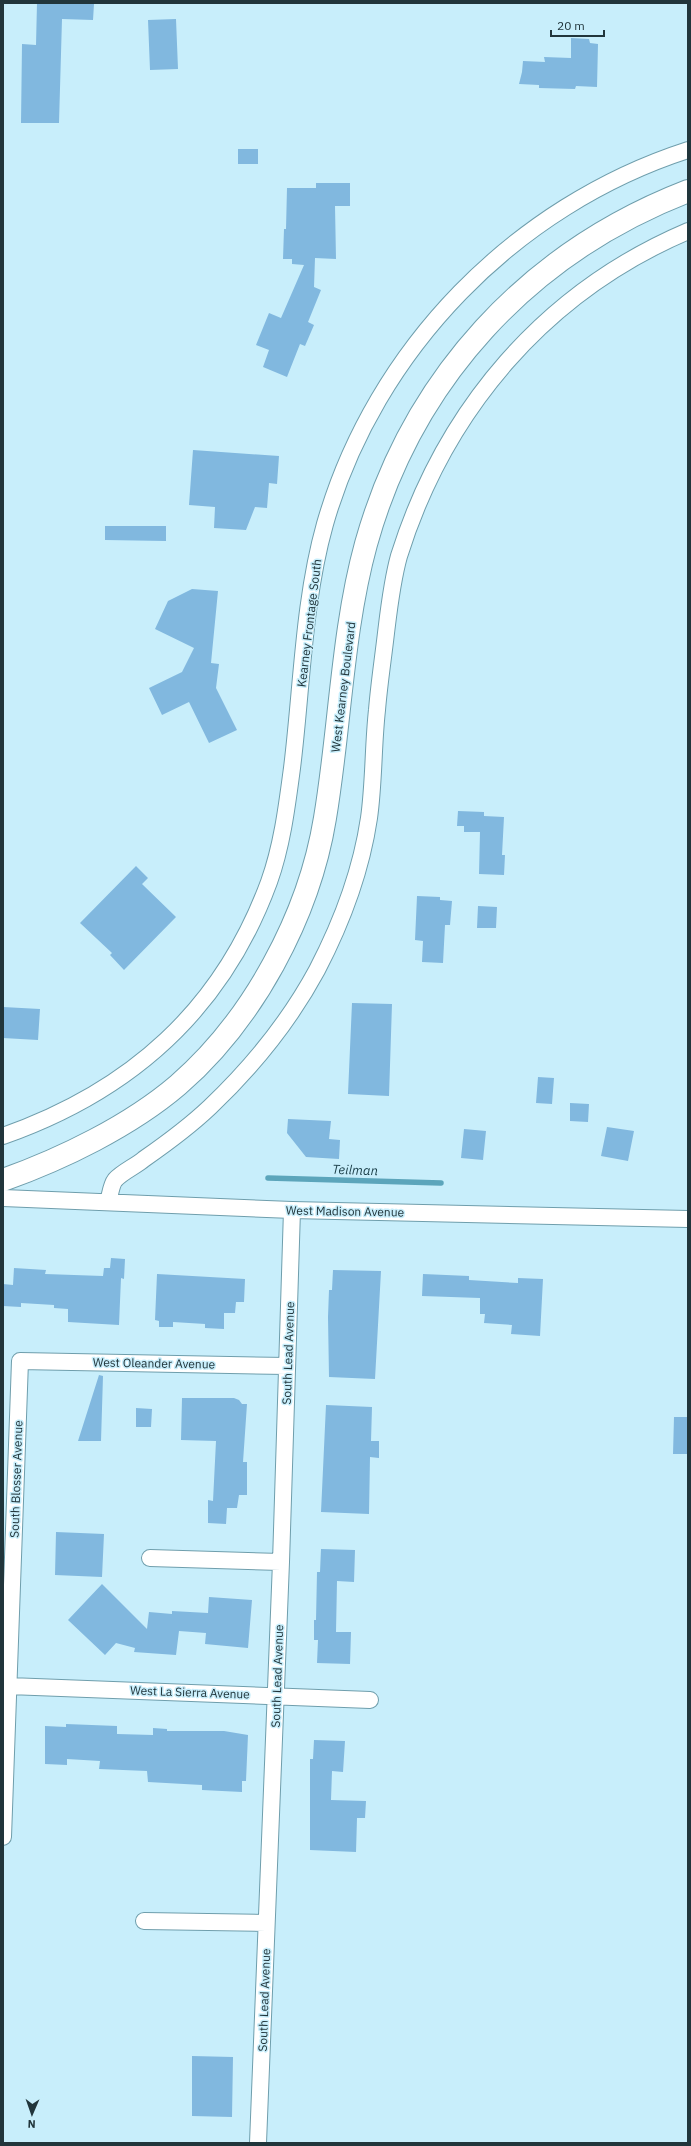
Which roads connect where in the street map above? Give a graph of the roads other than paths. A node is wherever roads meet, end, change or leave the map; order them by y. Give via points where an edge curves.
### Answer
1 (688, 150) edge
2 (688, 191) edge
3 (688, 231) edge
4 (3, 1136) edge
5 (3, 1180) edge
6 (3, 1198) edge
7 (108, 1202) junction
8 (292, 1210) junction
9 (688, 1219) edge
10 (20, 1361) joint
11 (287, 1366) junction
12 (8, 1549) edge
13 (150, 1558) dead end
14 (281, 1562) junction
15 (9, 1686) junction
16 (276, 1695) junction
17 (370, 1700) dead end
18 (3, 1837) edge
19 (144, 1921) dead end
20 (266, 1924) junction
21 (258, 2143) edge

1 - 4 street, Kearney Frontage South via 662,158 587,195 534,228 474,277 425,330 399,364 363,425 340,476 324,526 313,580 282,833 270,880 241,947 192,1014 163,1044 134,1068 71,1108
2 - 5 street, West Kearney Boulevard via 600,233 537,278 470,344 439,385 410,432 384,489 364,553 352,610 324,822 311,872 279,955 253,996 206,1056 178,1084 156,1101 101,1136 46,1164
3 - 7 street via 633,258 568,302 501,366 448,442 416,509 398,559 376,711 369,817 360,862 345,911 316,971 298,1002 276,1031 209,1108 114,1181
6 - 7 street, West Madison Avenue
7 - 8 street, West Madison Avenue
8 - 9 street, West Madison Avenue
8 - 11 street, South Lead Avenue
10 - 11 street, West Oleander Avenue
10 - 12 street, South Blosser Avenue
11 - 14 street, South Lead Avenue
12 - 15 street, South Blosser Avenue
13 - 14 street
14 - 16 street, South Lead Avenue
15 - 16 street, West La Sierra Avenue
15 - 18 street, South Blosser Avenue
16 - 17 street, West La Sierra Avenue
16 - 20 street, South Lead Avenue
19 - 20 street
20 - 21 street, South Lead Avenue

